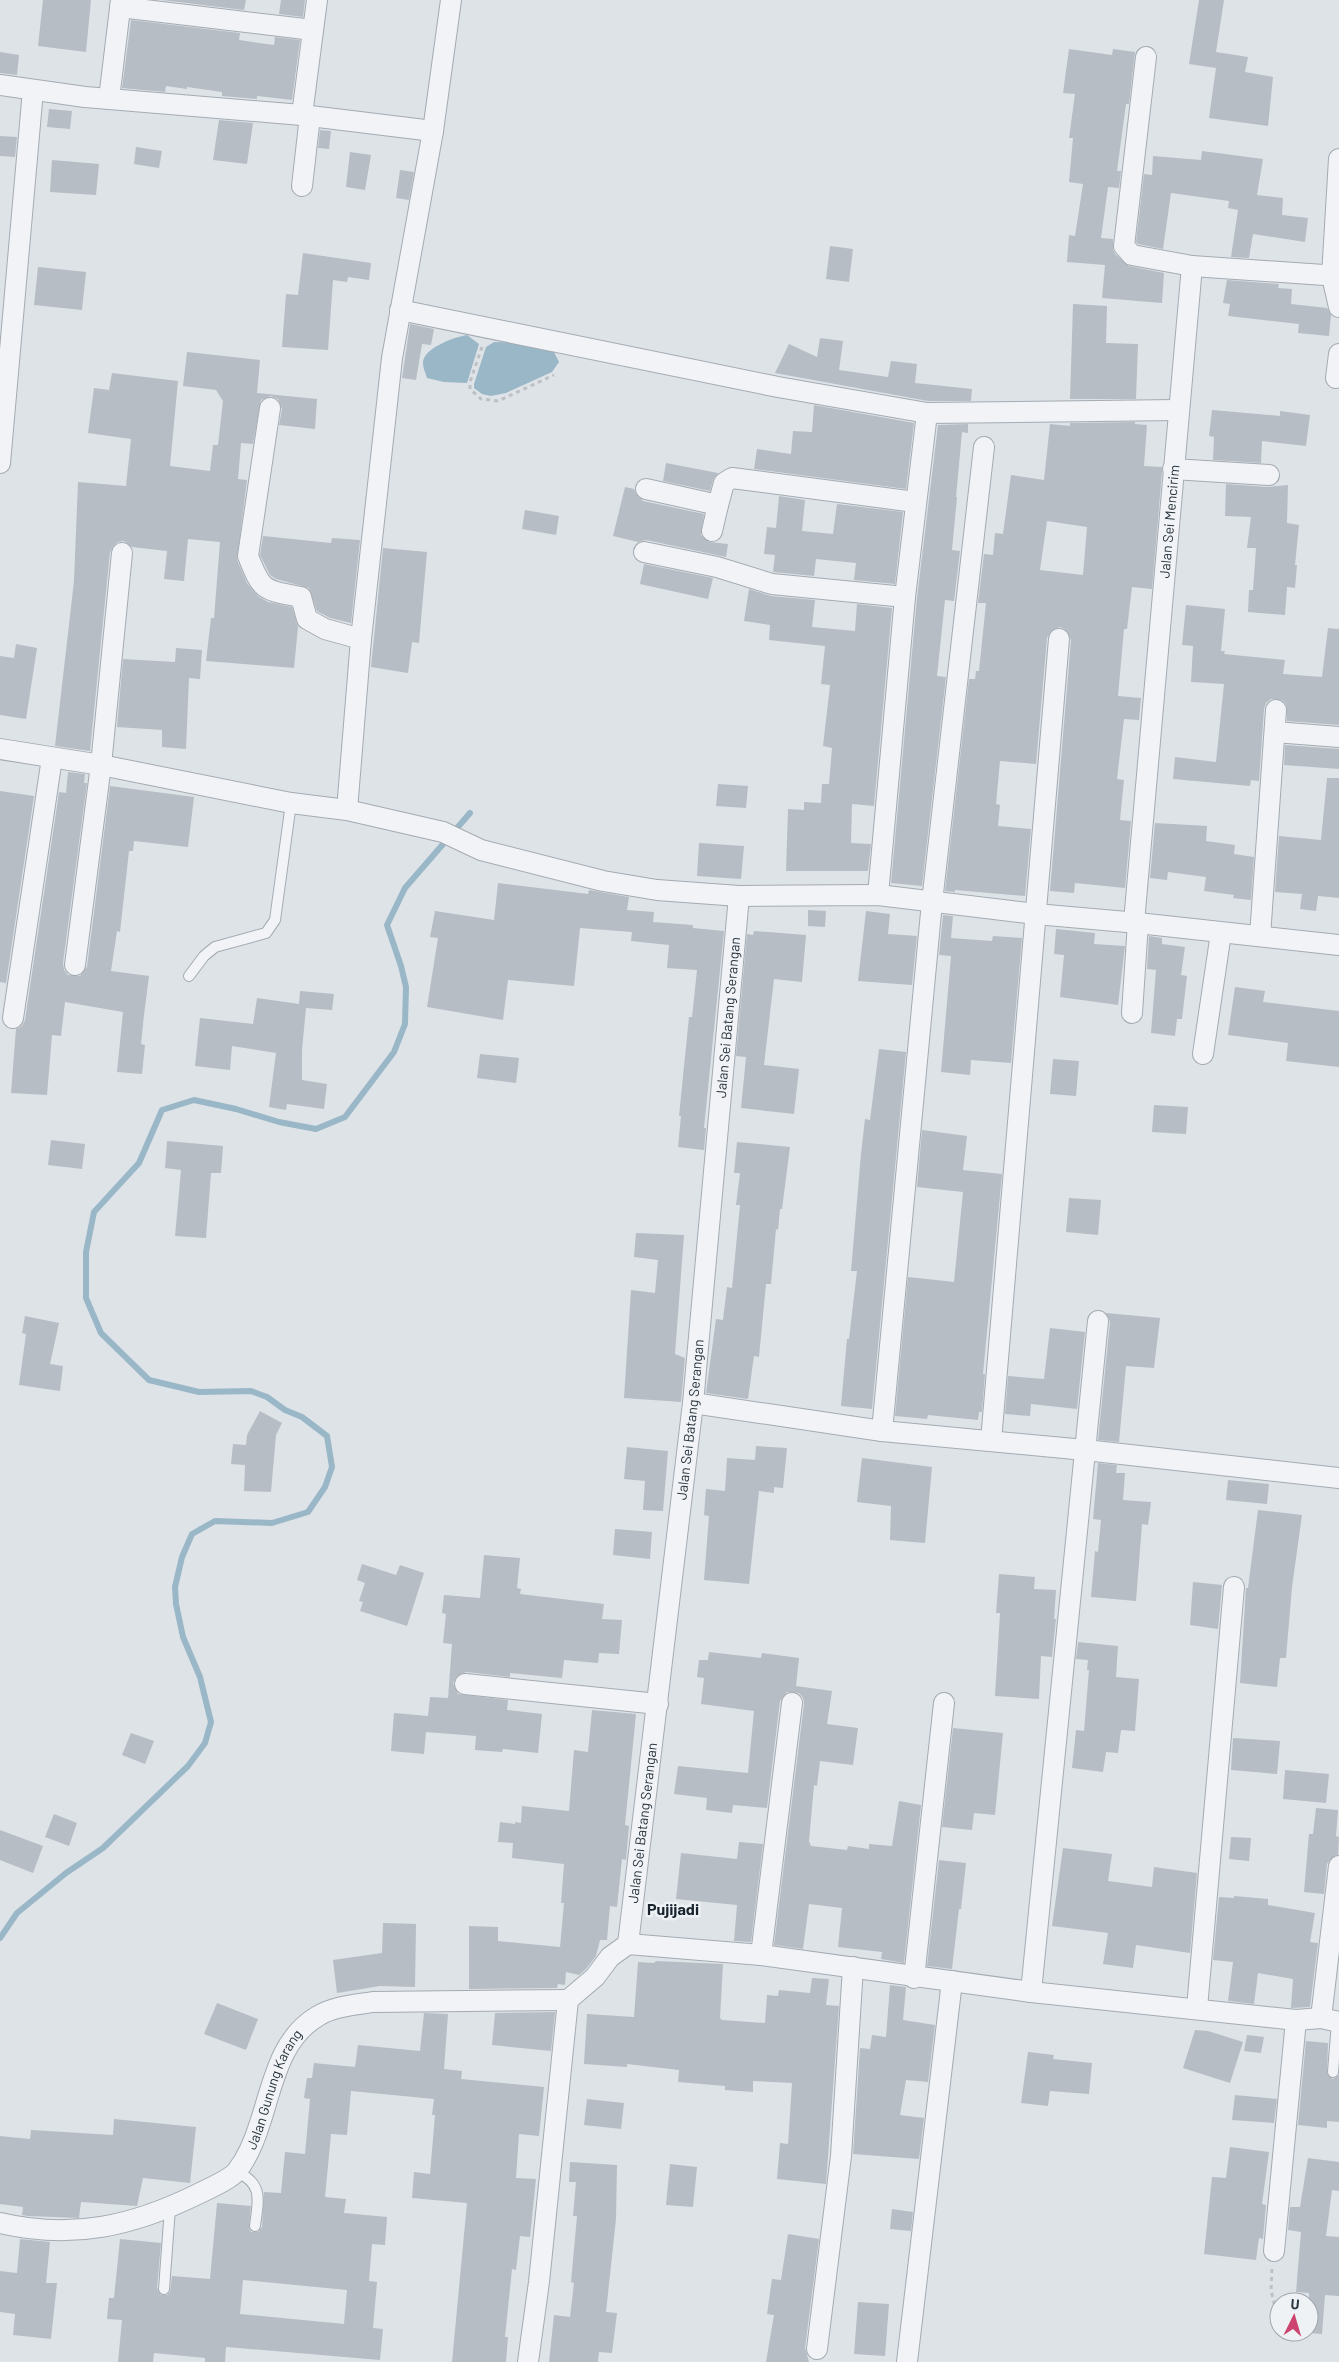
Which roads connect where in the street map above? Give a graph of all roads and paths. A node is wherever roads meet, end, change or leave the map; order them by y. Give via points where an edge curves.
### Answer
1 (317, 0) edge
2 (451, 0) edge
3 (121, 4) edge
4 (313, 30) junction
5 (1146, 57) dead end
6 (0, 85) edge
7 (33, 90) junction
8 (109, 99) junction
9 (306, 116) junction
10 (433, 131) junction
11 (1339, 159) edge
12 (302, 186) dead end
13 (1192, 266) junction
14 (1335, 276) edge
15 (1339, 307) edge
16 (400, 310) junction
17 (490, 328) junction
18 (1339, 354) edge
19 (554, 375) dead end
20 (1336, 378) dead end
21 (270, 408) dead end
22 (1178, 410) junction
23 (927, 413) junction
24 (984, 447) dead end
25 (0, 463) edge
26 (1173, 470) junction
27 (1269, 475) dead end
28 (646, 489) dead end
29 (915, 502) junction
30 (718, 505) junction
31 (712, 531) dead end
32 (644, 552) dead end
33 (122, 553) dead end
34 (905, 597) junction
35 (361, 639) junction
36 (1059, 639) dead end
37 (1276, 710) dead end
38 (1275, 732) junction
39 (1339, 737) edge
40 (0, 749) edge
41 (52, 758) junction
42 (102, 765) junction
43 (291, 803) junction
44 (347, 810) junction
45 (878, 895) junction
46 (739, 896) junction
47 (932, 902) junction
48 (1036, 914) junction
49 (1136, 923) junction
50 (1221, 933) junction
51 (1260, 936) junction
52 (1339, 945) edge
53 (76, 965) dead end
54 (189, 976) dead end
55 (1132, 1013) dead end
56 (13, 1018) dead end
57 (1203, 1054) dead end
58 (1098, 1321) dead end
59 (693, 1403) junction
60 (882, 1430) junction
61 (991, 1441) junction
62 (1085, 1450) junction
63 (1339, 1478) edge
64 (1234, 1587) dead end
65 (465, 1684) dead end
66 (792, 1703) dead end
67 (944, 1703) dead end
68 (658, 1704) junction
69 (1339, 1866) edge
70 (628, 1944) junction
71 (761, 1955) junction
72 (853, 1967) junction
73 (914, 1978) junction
74 (952, 1981) junction
75 (1031, 1992) junction
76 (568, 2000) junction
77 (1197, 2008) junction
78 (1296, 2020) junction
79 (1332, 2021) edge
80 (1333, 2072) dead end
81 (237, 2172) junction
82 (170, 2208) junction
83 (0, 2223) edge
84 (255, 2226) dead end
85 (1274, 2251) joint
86 (164, 2289) dead end
87 (1271, 2292) edge
88 (817, 2349) dead end
89 (528, 2362) edge
90 (907, 2362) edge

1 - 4 street
2 - 10 street
3 - 4 street
3 - 8 street
4 - 9 street
5 - 13 street via 1124,246 1132,255
6 - 7 street
7 - 8 street
7 - 25 street
8 - 9 street
9 - 10 street
9 - 12 street
10 - 16 street
11 - 14 street
13 - 14 street
13 - 22 street, Jalan Sei Mencirim
14 - 15 street
16 - 17 street
16 - 35 street
17 - 19 path via 470,382 470,389 475,395 488,401 498,401
17 - 23 street via 778,387
18 - 20 street
21 - 35 street via 248,556 256,579 267,590 301,597 307,619 325,629
22 - 23 street
22 - 26 street, Jalan Sei Mencirim
23 - 29 street
24 - 47 street
26 - 27 street
26 - 49 street, Jalan Sei Mencirim
28 - 30 street
29 - 30 street via 732,478 724,483
29 - 34 street
30 - 31 street
32 - 34 street via 772,584
33 - 42 street
34 - 45 street
35 - 44 street
36 - 48 street
37 - 38 street
38 - 39 street
38 - 51 street
40 - 41 street
41 - 42 street
41 - 56 street
42 - 43 street
42 - 53 street
43 - 44 street
43 - 54 lane via 275,920 266,932 214,948
44 - 46 street via 443,832 481,850 603,881 657,890
45 - 46 street
45 - 47 street
46 - 59 street, Jalan Sei Batang Serangan
47 - 48 street
47 - 60 street
48 - 49 street
48 - 61 street
49 - 50 street
49 - 55 street, Jalan Sei Mencirim
50 - 51 street
50 - 57 street
51 - 52 street
58 - 62 street
59 - 60 street
59 - 68 street, Jalan Sei Batang Serangan
60 - 61 street
61 - 62 street
62 - 63 street
62 - 75 street
64 - 77 street
65 - 68 street
66 - 71 street
67 - 73 street
68 - 70 street, Jalan Sei Batang Serangan
69 - 79 street
70 - 71 street
70 - 76 street via 610,1957 596,1977
71 - 72 street
72 - 73 street
72 - 88 street via 841,2156
73 - 74 street
74 - 75 street
74 - 90 street
75 - 77 street
76 - 81 street, Jalan Gunung Karang via 373,2002 342,2006 318,2015 300,2030 284,2051 254,2141
76 - 89 street
77 - 78 street
78 - 79 street
78 - 85 street
79 - 80 lane
81 - 82 street
81 - 84 lane via 249,2178 257,2189
82 - 83 street via 123,2224 86,2230 47,2231
82 - 86 lane
85 - 87 path

